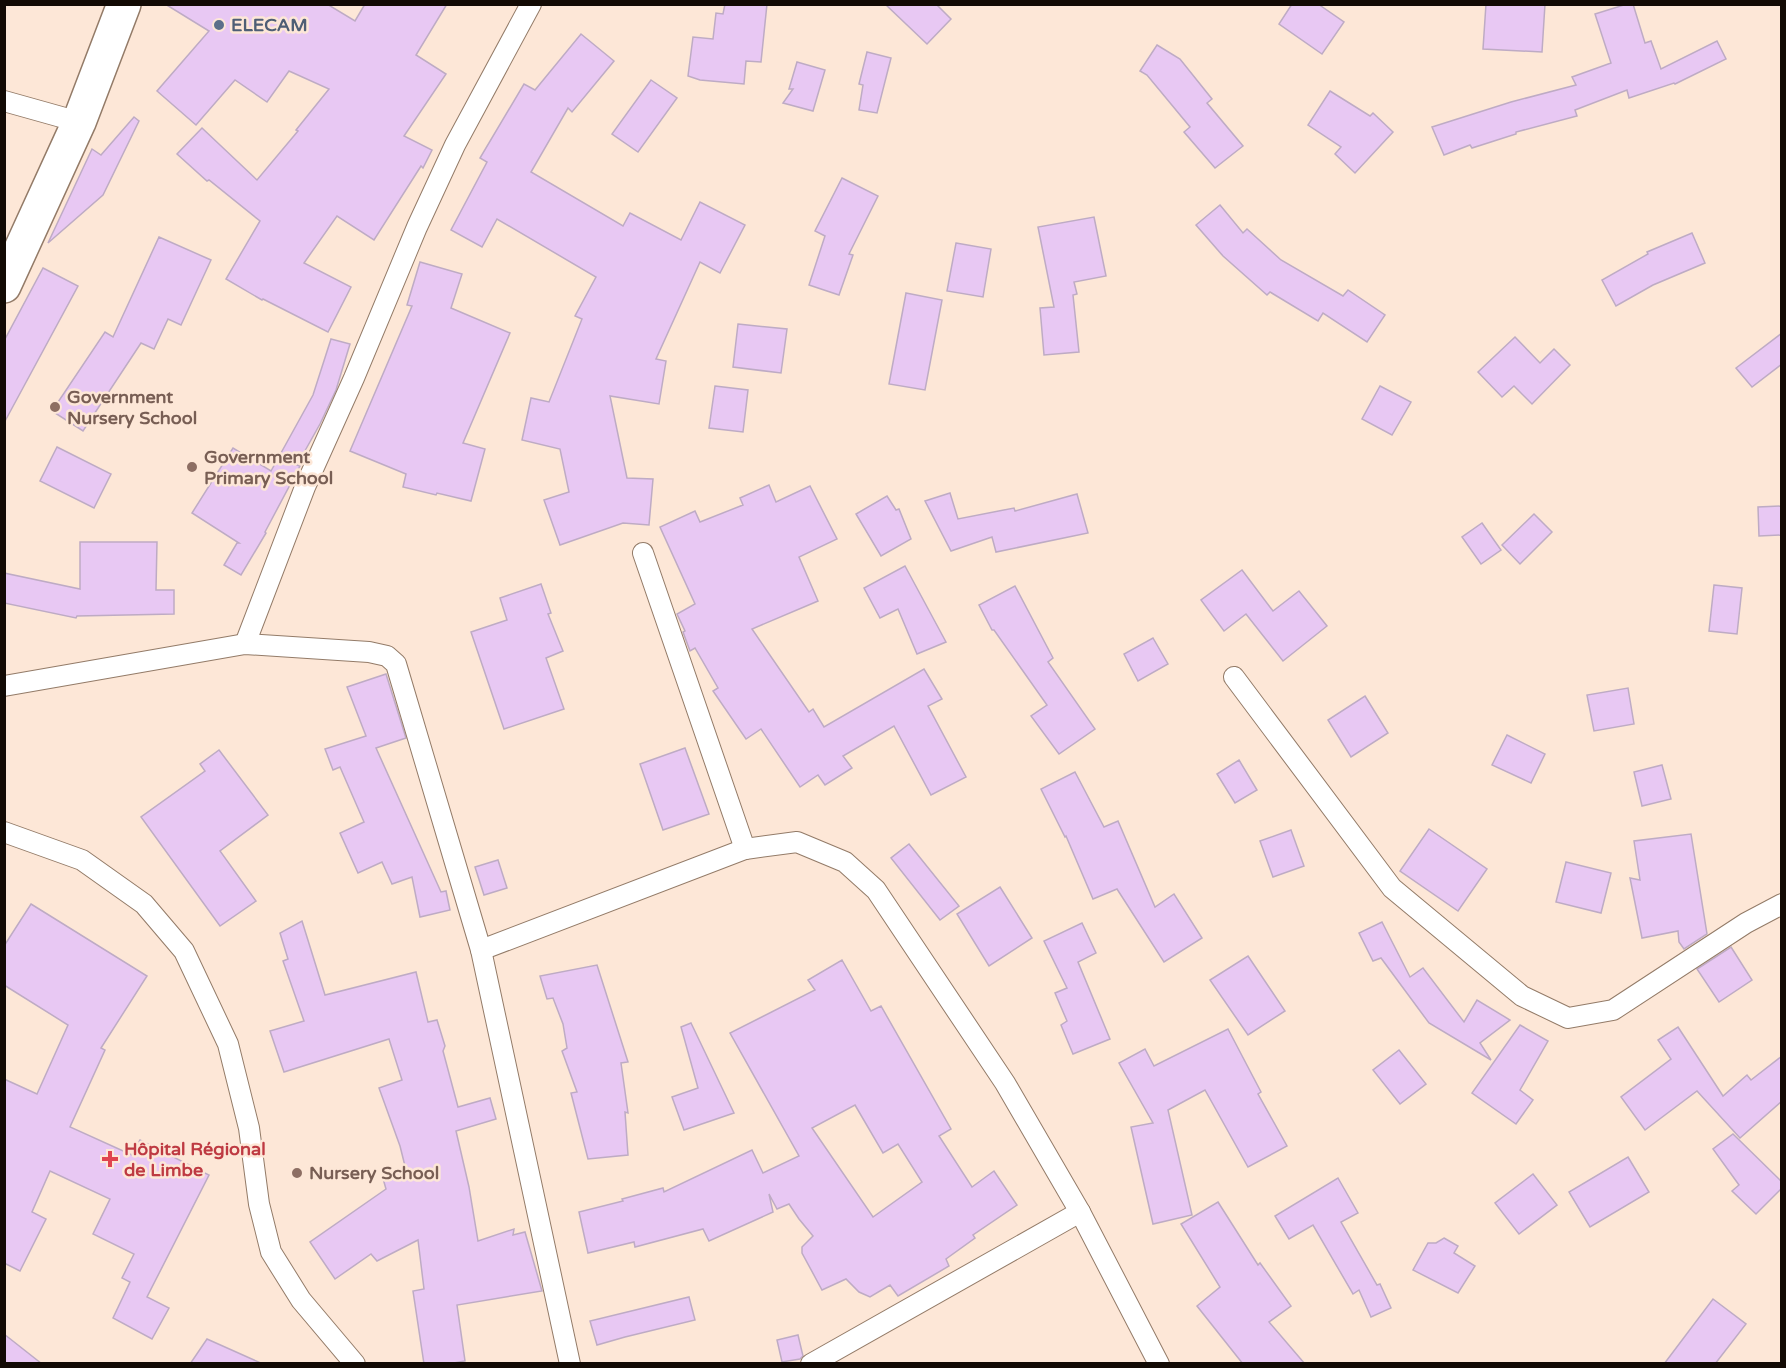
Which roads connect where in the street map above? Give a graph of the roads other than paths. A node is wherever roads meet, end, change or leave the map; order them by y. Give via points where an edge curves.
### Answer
1 (124, 4) edge
2 (531, 4) edge
3 (4, 100) edge
4 (79, 122) junction
5 (4, 286) edge
6 (643, 553) dead end
7 (245, 644) junction
8 (1234, 677) dead end
9 (4, 686) edge
10 (4, 832) edge
11 (745, 849) junction
12 (1782, 904) edge
13 (481, 950) junction
14 (1080, 1212) junction
15 (355, 1364) edge
16 (570, 1364) edge
17 (811, 1364) edge
18 (1159, 1364) edge

1 - 4 highway
2 - 7 street via 455,145 417,227 305,487
3 - 4 street
4 - 5 highway
6 - 11 street
7 - 9 street
7 - 13 street via 369,652 387,656 396,664
8 - 12 street via 1392,888 1522,996 1568,1018 1613,1010 1746,922
10 - 15 street via 82,860 144,904 184,951 228,1044 249,1128 259,1204 272,1252 301,1300
11 - 13 street
11 - 14 street via 797,842 845,862 876,890 1005,1083
13 - 16 street
14 - 17 street
14 - 18 street

